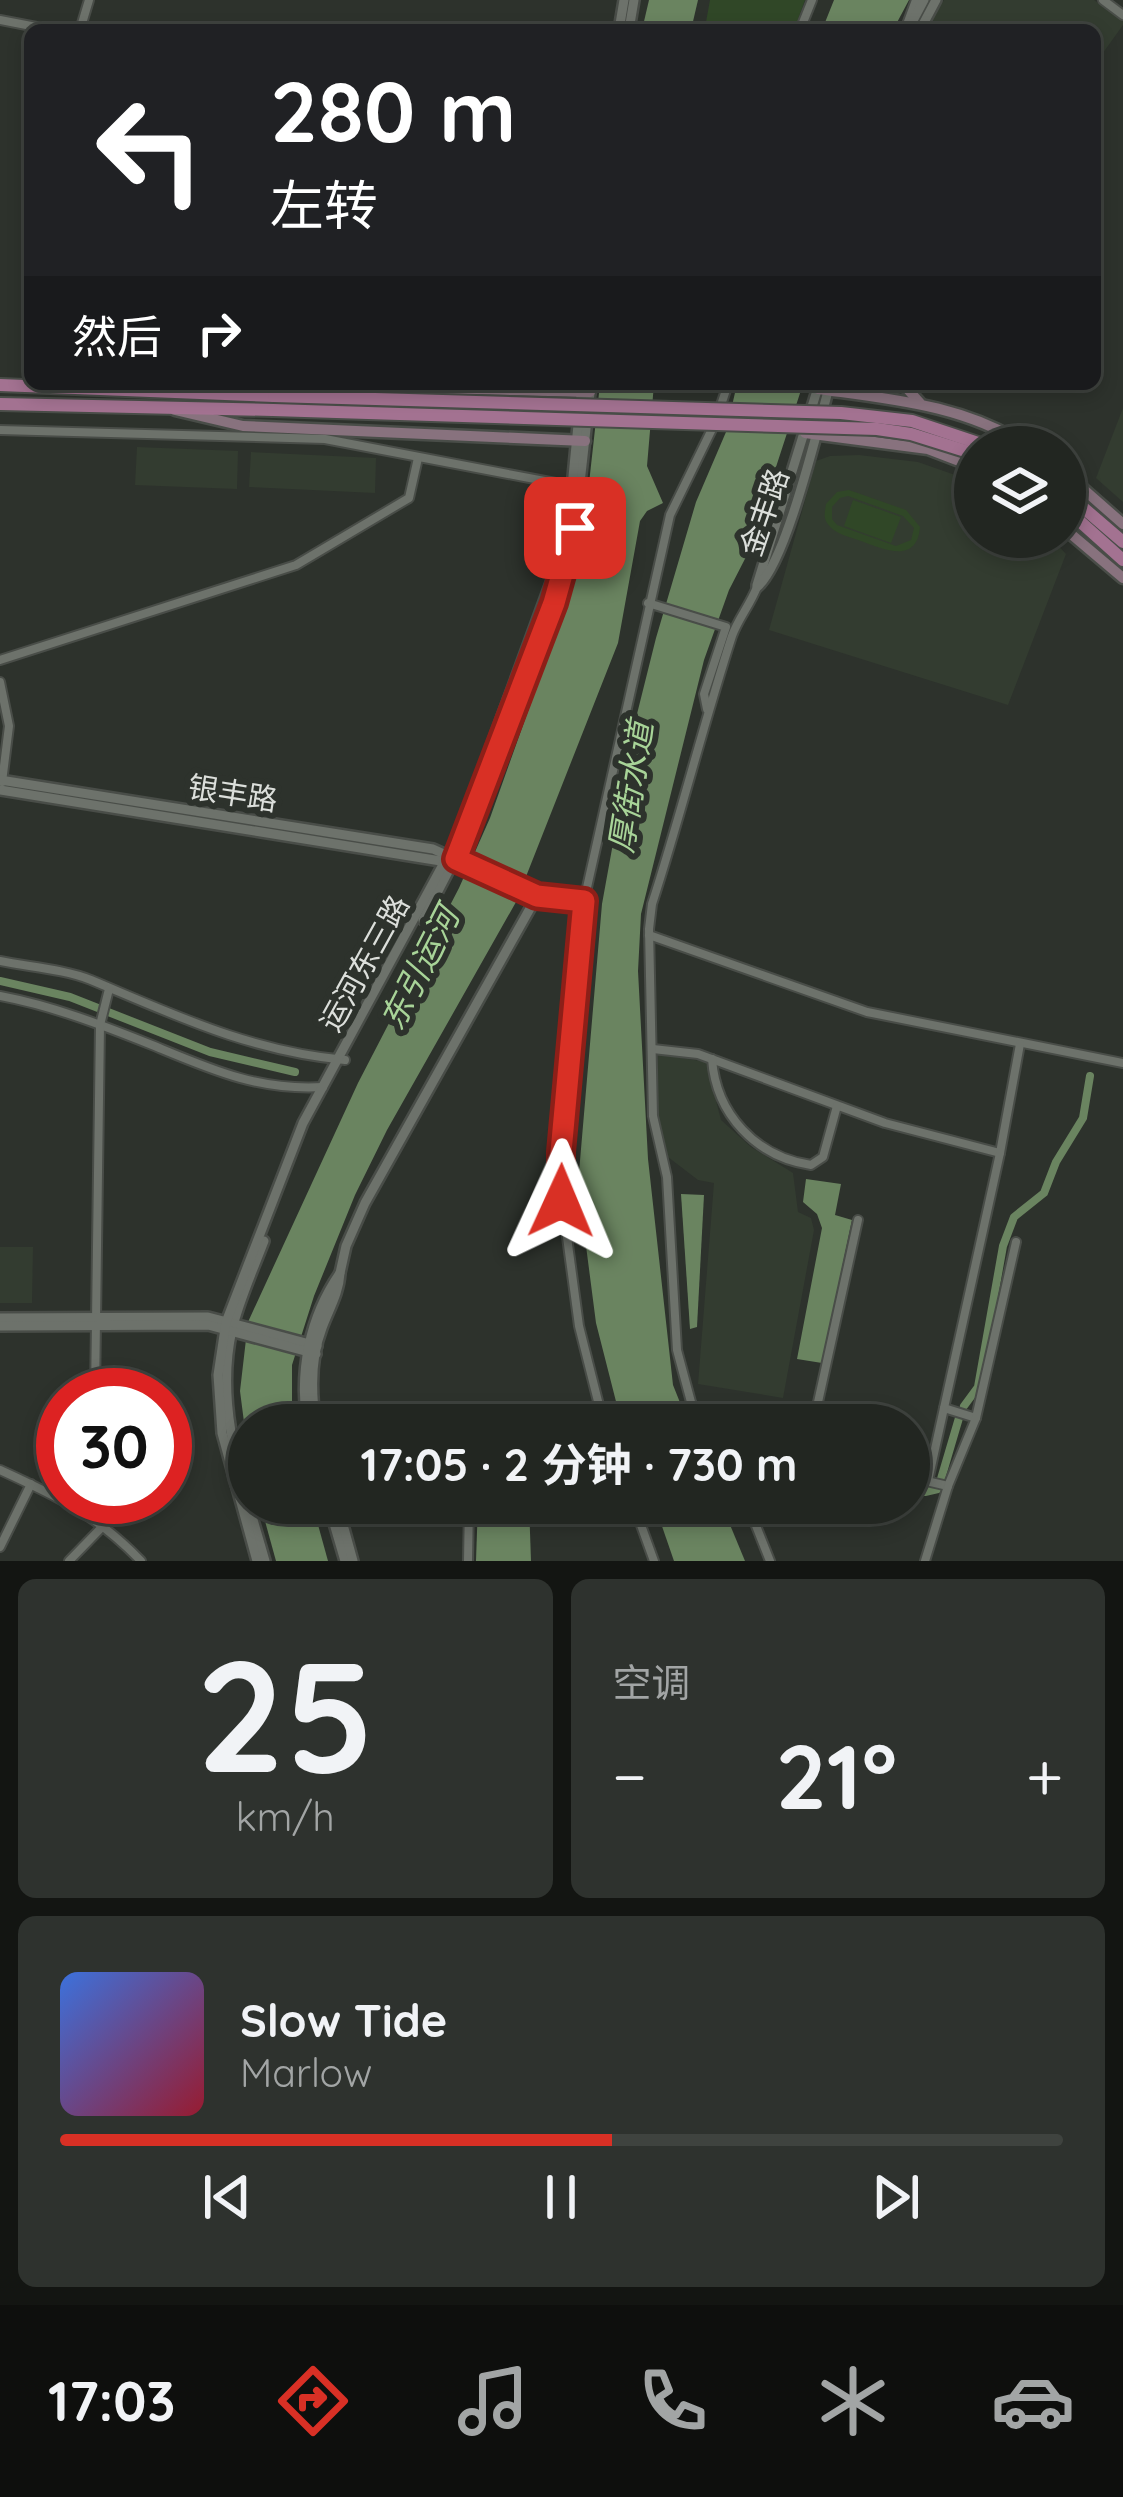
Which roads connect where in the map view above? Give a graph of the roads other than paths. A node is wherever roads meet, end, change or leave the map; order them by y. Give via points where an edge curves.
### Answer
1 (1103, 0) edge
2 (1123, 15) edge
3 (137, 390) edge
4 (177, 390) edge
5 (586, 390) edge
6 (726, 390) edge
7 (823, 390) edge
8 (840, 390) edge
9 (909, 390) edge
10 (164, 391) junction
11 (274, 403) junction
12 (0, 404) edge
13 (923, 405) junction
14 (166, 408) junction
15 (989, 426) edge
16 (0, 430) edge
17 (810, 434) junction
18 (954, 435) edge
19 (581, 440) junction
20 (954, 447) edge
21 (418, 458) junction
22 (954, 459) edge
23 (571, 486) junction
24 (1086, 491) edge
25 (1086, 510) edge
26 (1123, 524) edge
27 (1086, 527) edge
28 (1123, 542) edge
29 (1086, 547) edge
30 (1123, 560) edge
31 (1123, 578) edge
32 (757, 586) joint
33 (648, 603) junction
34 (0, 660) edge
35 (0, 682) edge
36 (708, 710) junction
37 (1, 784) edge
38 (451, 859) junction
39 (537, 896) junction
40 (584, 901) junction
41 (649, 935) junction
42 (0, 961) edge
43 (108, 993) junction
44 (0, 996) edge
45 (101, 1020) junction
46 (1020, 1044) junction
47 (653, 1049) junction
48 (342, 1059) junction
49 (712, 1059) junction
50 (1123, 1063) edge
51 (323, 1087) junction
52 (838, 1105) junction
53 (1000, 1153) junction
54 (858, 1220) dead end
55 (1016, 1242) dead end
56 (93, 1321) junction
57 (0, 1322) edge
58 (233, 1328) junction
59 (309, 1348) junction
60 (94, 1368) edge
61 (308, 1404) edge
62 (599, 1404) edge
63 (692, 1404) edge
64 (818, 1404) edge
65 (944, 1408) junction
66 (976, 1418) junction
67 (0, 1470) edge
68 (930, 1472) edge
69 (930, 1482) edge
70 (31, 1484) junction
71 (948, 1486) junction
72 (36, 1487) edge
73 (101, 1524) edge
74 (103, 1524) edge
75 (338, 1524) edge
76 (469, 1524) edge
77 (640, 1524) edge
78 (755, 1524) edge
79 (0, 1547) edge
80 (69, 1561) edge
81 (141, 1561) edge
82 (261, 1561) edge
83 (349, 1561) edge
84 (468, 1561) edge
85 (654, 1561) edge
86 (770, 1561) edge
87 (925, 1561) edge

1 - 2 street
3 - 10 main road
4 - 10 main road
5 - 19 street, 运河东三路
6 - 33 street via 673,503
7 - 17 street, 金丰路
8 - 13 main road
9 - 13 main road
10 - 11 main road
11 - 14 main road
11 - 18 main road, bridge via 841,412
11 - 20 main road, bridge via 877,429
12 - 14 main road
13 - 15 main road
14 - 19 main road via 243,427
16 - 21 street via 325,439
17 - 22 main road
17 - 32 street, 金丰路
19 - 23 street, 运河东三路
19 - 38 street, 运河东三路 via 575,528 554,603
21 - 23 street
21 - 34 street via 409,498 296,566
23 - 38 street, 运河东三路 via 554,580
24 - 26 main road
25 - 28 main road
27 - 30 main road
29 - 31 main road
32 - 36 street
33 - 36 street via 726,627 704,694
33 - 40 street
35 - 37 street via 9,726
36 - 41 street
37 - 38 street, 银丰路
38 - 39 street, 银丰路
38 - 48 street, 运河东三路
39 - 40 street, 银丰路
39 - 59 street via 365,1203
40 - 62 street via 560,1185
41 - 46 street via 867,1012
41 - 47 street
42 - 43 street via 87,978
43 - 45 street
43 - 48 street via 235,1040
44 - 45 street
45 - 51 street via 243,1082
45 - 56 street
46 - 50 street
46 - 53 street
47 - 49 street
47 - 63 street via 677,1350
48 - 51 street, 运河东三路
48 - 58 street, 运河东三路 via 292,1164
49 - 52 street
49 - 52 street via 721,1101 737,1126 794,1163 823,1157
51 - 58 street, 运河东三路 via 286,1162
52 - 53 street
53 - 65 street
54 - 64 street
55 - 66 street
56 - 57 street
56 - 58 street via 196,1316
56 - 60 street
58 - 59 street
58 - 82 street, 运河东三路 via 218,1375 222,1433
59 - 61 street
65 - 66 street
65 - 68 street
66 - 71 street
67 - 70 street
69 - 71 street
70 - 72 street
70 - 79 street
71 - 87 street
73 - 80 street
74 - 81 street
75 - 83 street
76 - 84 street
77 - 85 street
78 - 86 street

